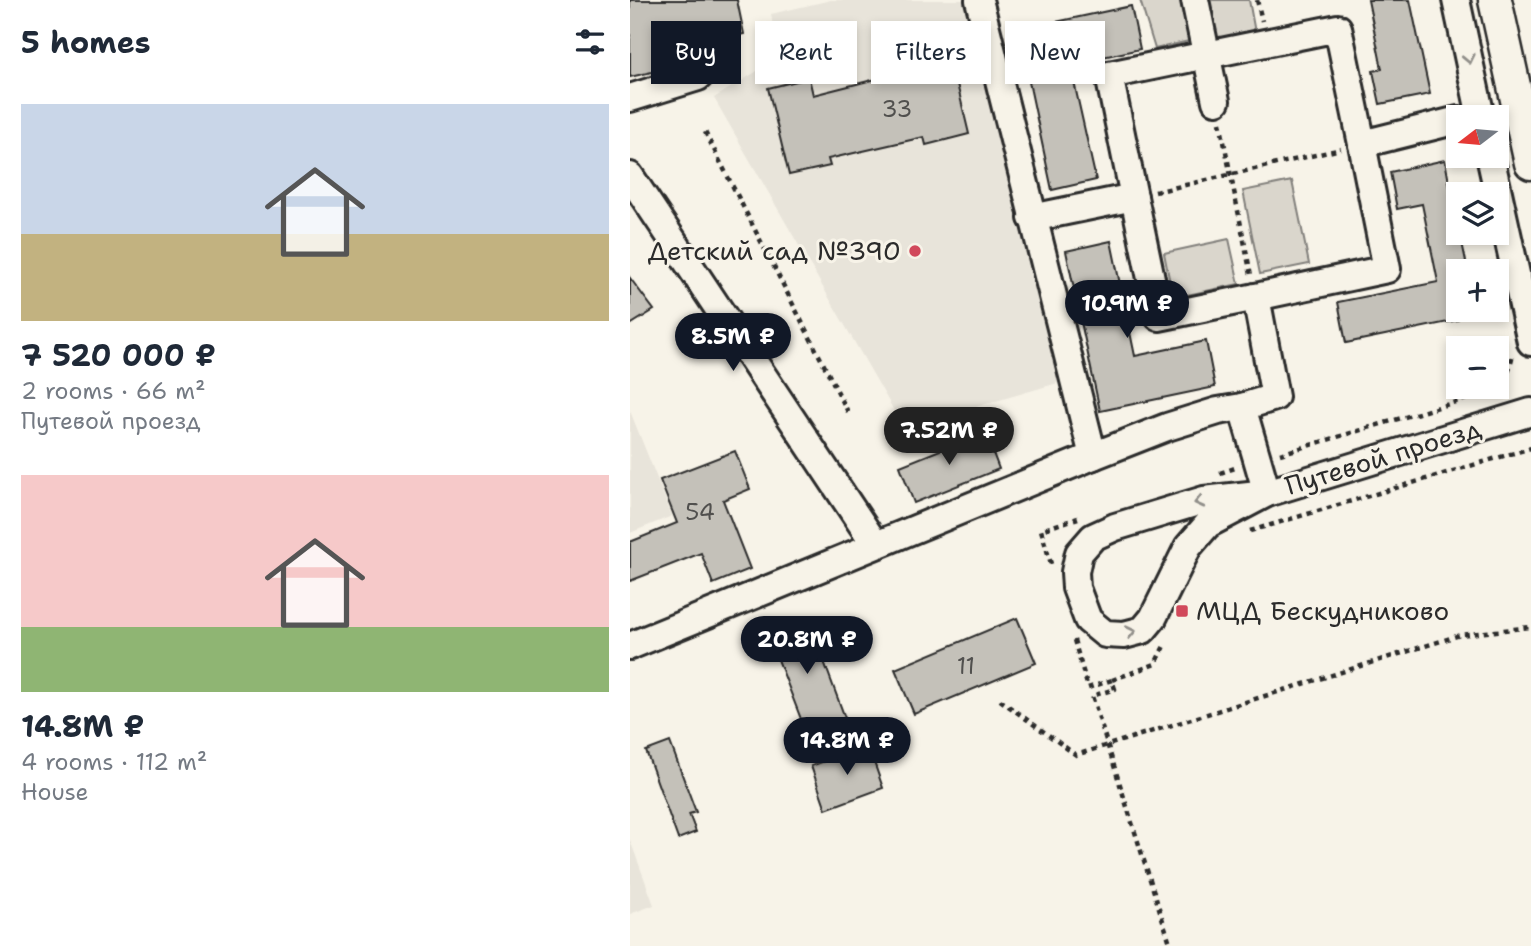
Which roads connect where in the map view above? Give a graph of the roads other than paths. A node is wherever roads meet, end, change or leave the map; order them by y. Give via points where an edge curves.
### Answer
1 (979, 0) edge
2 (1195, 0) edge
3 (1456, 0) edge
4 (1495, 0) edge
5 (1206, 55) junction
6 (676, 84) edge
7 (630, 99) edge
8 (1216, 101) road end
9 (1471, 105) edge
10 (1446, 124) edge
11 (1362, 144) junction
12 (1531, 163) edge
13 (1493, 168) edge
14 (630, 176) edge
15 (1134, 197) junction
16 (1032, 218) junction
17 (1256, 297) junction
18 (1531, 342) edge
19 (1242, 407) junction
20 (1531, 412) edge
21 (1093, 456) junction
22 (1267, 493) junction
23 (874, 544) junction
24 (630, 646) edge

1 - 16 street
2 - 5 street
3 -> 9 street
4 - 12 main road
5 - 8 street
5 - 11 street via 1338,28
5 - 15 street via 1109,75
6 - 7 street
10 - 11 street
11 - 17 street via 1387,269
13 - 18 street
14 - 23 street
15 - 16 street
15 - 17 street via 1158,317
16 - 21 street
17 - 19 street via 1275,397
19 - 21 street via 1167,427
19 - 22 street, Путевой проезд
20 - 22 street, Путевой проезд
21 - 23 street
22 -> 22 street via 1204,500 1093,537 1079,553 1075,572 1088,620 1105,634 1143,630 1188,548 1208,524
23 - 24 street

